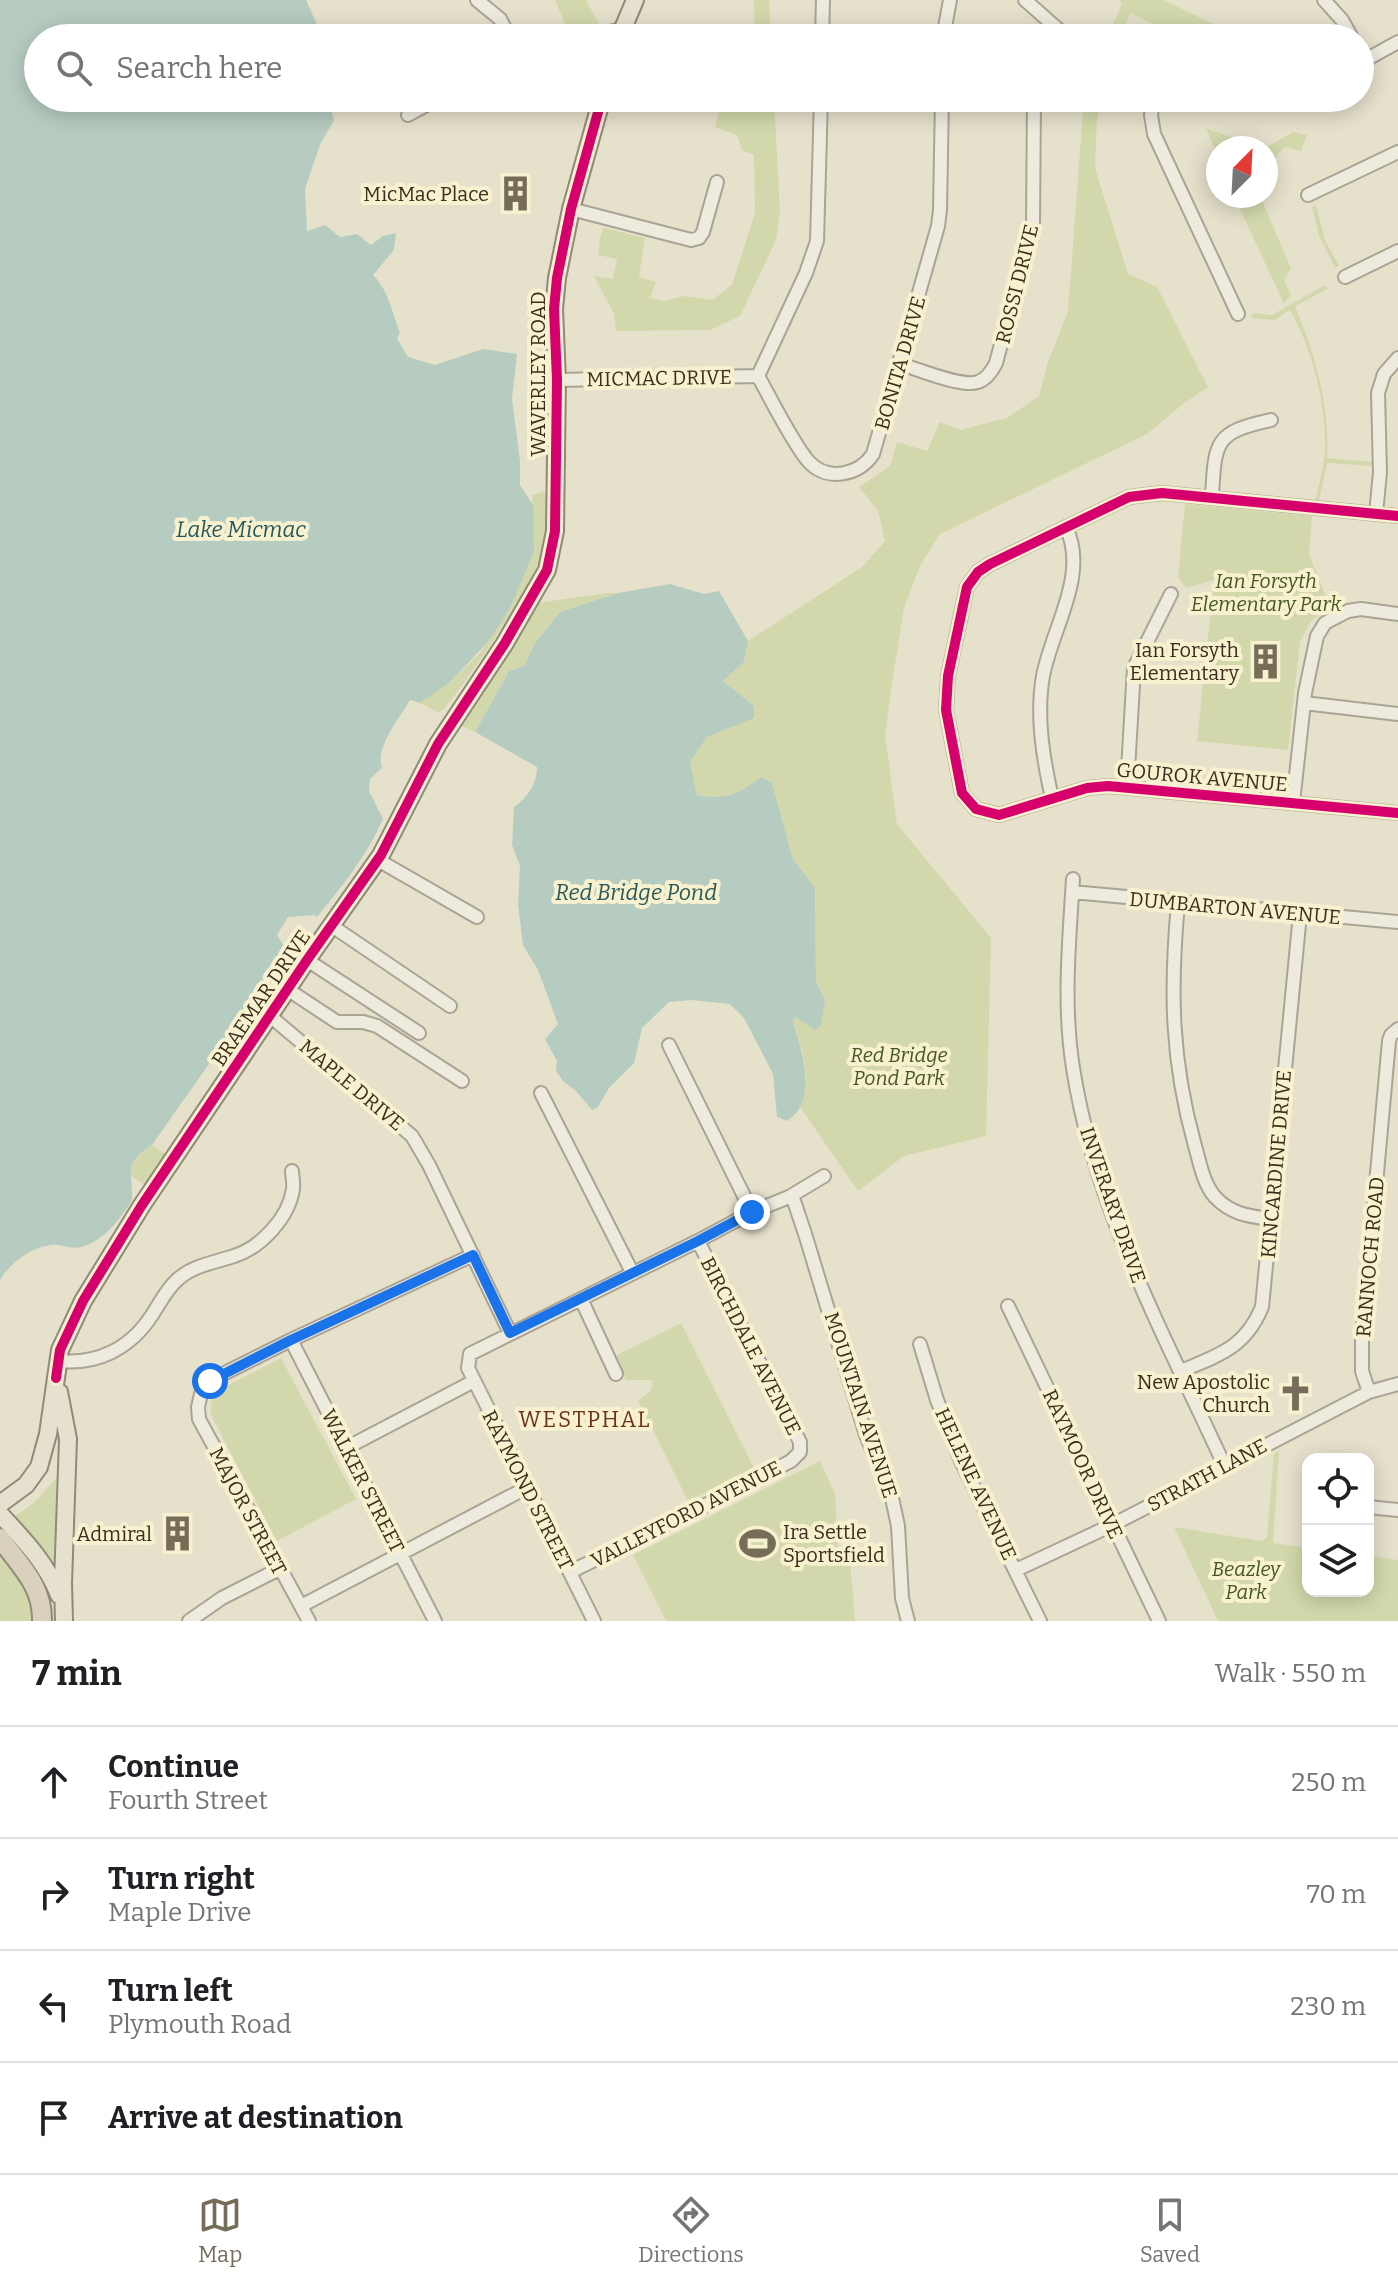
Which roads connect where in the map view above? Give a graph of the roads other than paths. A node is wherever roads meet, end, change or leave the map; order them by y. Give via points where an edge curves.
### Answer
1 (477, 0) edge
2 (635, 0) edge
3 (823, 0) edge
4 (950, 0) edge
5 (1025, 0) edge
6 (1324, 0) edge
7 (503, 24) edge
8 (625, 24) edge
9 (822, 24) edge
10 (946, 24) edge
11 (1048, 24) edge
12 (1344, 24) edge
13 (1398, 42) edge
14 (1374, 53) edge
15 (413, 112) edge
16 (598, 112) edge
17 (821, 112) edge
18 (942, 112) edge
19 (1034, 112) edge
20 (1151, 112) edge
21 (408, 115) dead end
22 (1398, 152) edge
23 (717, 182) dead end
24 (1308, 195) dead end
25 (571, 209) junction
26 (1398, 251) edge
27 (1345, 277) dead end
28 (1238, 314) dead end
29 (1398, 358) edge
30 (900, 364) junction
31 (758, 376) junction
32 (557, 380) junction
33 (1271, 420) dead end
34 (1212, 496) junction
35 (1376, 514) junction
36 (1398, 516) edge
37 (1066, 527) junction
38 (1171, 594) dead end
39 (1398, 614) edge
40 (505, 643) joint
41 (1304, 703) junction
42 (1398, 714) edge
43 (1127, 787) junction
44 (1052, 798) junction
45 (1293, 803) junction
46 (1398, 813) edge
47 (378, 860) junction
48 (1072, 886) joint
49 (1178, 903) junction
50 (1300, 914) junction
51 (477, 917) dead end
52 (1398, 922) edge
53 (332, 926) junction
54 (307, 960) junction
55 (287, 989) junction
56 (450, 1006) dead end
57 (270, 1016) junction
58 (1398, 1029) edge
59 (419, 1033) dead end
60 (669, 1045) dead end
61 (462, 1081) dead end
62 (541, 1093) dead end
63 (1382, 1124) junction
64 (1398, 1125) edge
65 (292, 1171) dead end
66 (824, 1176) dead end
67 (789, 1197) junction
68 (752, 1212) junction
69 (1270, 1219) junction
70 (698, 1241) junction
71 (473, 1255) junction
72 (632, 1272) junction
73 (581, 1299) junction
74 (1008, 1306) dead end
75 (510, 1333) junction
76 (291, 1340) junction
77 (920, 1344) dead end
78 (57, 1369) junction
79 (1181, 1371) junction
80 (616, 1374) dead end
81 (474, 1381) junction
82 (1398, 1384) edge
83 (1369, 1392) junction
84 (346, 1448) junction
85 (800, 1452) joint
86 (1225, 1467) junction
87 (526, 1488) junction
88 (0, 1504) edge
89 (1374, 1508) edge
90 (1398, 1510) edge
91 (0, 1514) edge
92 (1112, 1525) junction
93 (0, 1538) edge
94 (399, 1553) junction
95 (8, 1558) edge
96 (279, 1569) junction
97 (1016, 1570) junction
98 (570, 1572) junction
99 (301, 1606) junction
100 (64, 1618) edge
101 (191, 1620) edge
102 (42, 1621) edge
103 (309, 1621) edge
104 (435, 1621) edge
105 (594, 1621) edge
106 (908, 1621) edge
107 (1040, 1621) edge
108 (1159, 1621) edge

1 - 7 street
2 - 8 main road
3 - 9 street
4 - 10 street
5 - 11 street
6 - 12 street
13 - 14 street
15 - 21 street
16 - 25 main road, WAVERLEY ROAD
17 - 31 street, MICMAC DRIVE via 817,241
18 - 30 street, BONITA DRIVE via 940,210
19 - 30 street, ROSSI DRIVE via 1033,225 996,363 979,382 966,384
20 - 28 street via 1154,134
22 - 24 street
23 - 25 street via 703,232 691,240
25 - 32 main road, WAVERLEY ROAD via 554,309
26 - 27 street
29 - 35 street via 1384,374 1378,393
30 - 31 street, BONITA DRIVE via 873,454 845,474 827,473 809,462
31 - 32 street, MICMAC DRIVE
32 - 40 main road, WAVERLEY ROAD via 551,561
33 - 34 street via 1237,428 1222,441 1214,462
34 - 35 street, GOUROK AVENUE
34 - 37 street, GOUROK AVENUE via 1142,494
35 - 36 street, GOUROK AVENUE
37 - 44 street via 1075,565 1042,687 1043,754
37 - 44 street, GOUROK AVENUE via 984,568 970,581 946,690 959,780 971,805 999,815
38 - 43 street via 1134,668
39 - 41 street via 1361,609 1325,623 1313,646
40 - 47 main road, BRAEMAR DRIVE via 438,744
41 - 42 street
41 - 45 street
43 - 44 street, GOUROK AVENUE via 1087,788
43 - 45 street, GOUROK AVENUE
45 - 46 street, GOUROK AVENUE
47 - 51 street
47 - 53 main road, BRAEMAR DRIVE
48 - 49 street, DUMBARTON AVENUE
48 - 79 street, INVERARY DRIVE via 1068,1023 1083,1120 1139,1282
49 - 50 street, DUMBARTON AVENUE
49 - 69 street via 1172,976 1176,1064 1203,1176 1212,1194 1231,1210
50 - 52 street, DUMBARTON AVENUE
50 - 69 street, KINCARDINE DRIVE
53 - 54 main road, BRAEMAR DRIVE
53 - 56 street
54 - 55 main road, BRAEMAR DRIVE
54 - 59 street
55 - 57 main road, BRAEMAR DRIVE
55 - 61 street via 337,1022 377,1026
57 - 71 street, MAPLE DRIVE via 412,1136
57 - 78 main road, BRAEMAR DRIVE via 83,1301
58 - 63 street, RANNOCH ROAD via 1389,1041
60 - 68 street
62 - 72 street
63 - 64 street
63 - 83 street, RANNOCH ROAD via 1361,1353
65 - 78 street via 289,1202 256,1245 196,1267 177,1280 124,1347
66 - 67 street
67 - 68 street
67 - 106 street, MOUNTAIN AVENUE via 866,1435 892,1498
68 - 70 street
69 - 79 street, KINCARDINE DRIVE via 1265,1290 1257,1319 1230,1350
70 - 72 street
70 - 85 street, BIRCHDALE AVENUE via 800,1442
71 - 75 street, MAPLE DRIVE
71 - 76 street
72 - 73 street
73 - 75 street
73 - 80 street
74 - 92 street, RAYMOOR DRIVE
75 - 81 street, RAYMOND STREET via 474,1350 468,1368
76 - 84 street, WALKER STREET
76 - 96 street, MAJOR STREET via 213,1379 200,1398 199,1419
77 - 97 street, HELENE AVENUE via 961,1461
78 - 88 main road, BRAEMAR DRIVE via 39,1467 26,1485
78 - 100 main road via 68,1439
79 - 86 street, INVERARY DRIVE
81 - 84 street
81 - 87 street, RAYMOND STREET
82 - 83 street, STRATH LANE
83 - 86 street, STRATH LANE
84 - 94 street, WALKER STREET
85 - 98 street, VALLEYFORD AVENUE via 736,1490
86 - 92 street, STRATH LANE
87 - 94 street
87 - 98 street, RAYMOND STREET
89 - 90 street
91 - 100 main road via 50,1573
92 - 97 street, STRATH LANE
92 - 108 street, RAYMOOR DRIVE
93 - 95 highway
94 - 99 street
94 - 104 street, WALKER STREET
95 - 102 highway via 29,1574 40,1594
96 - 99 street, MAJOR STREET
96 - 101 street
97 - 107 street, HELENE AVENUE
98 - 105 street, RAYMOND STREET
99 - 103 street, MAJOR STREET

